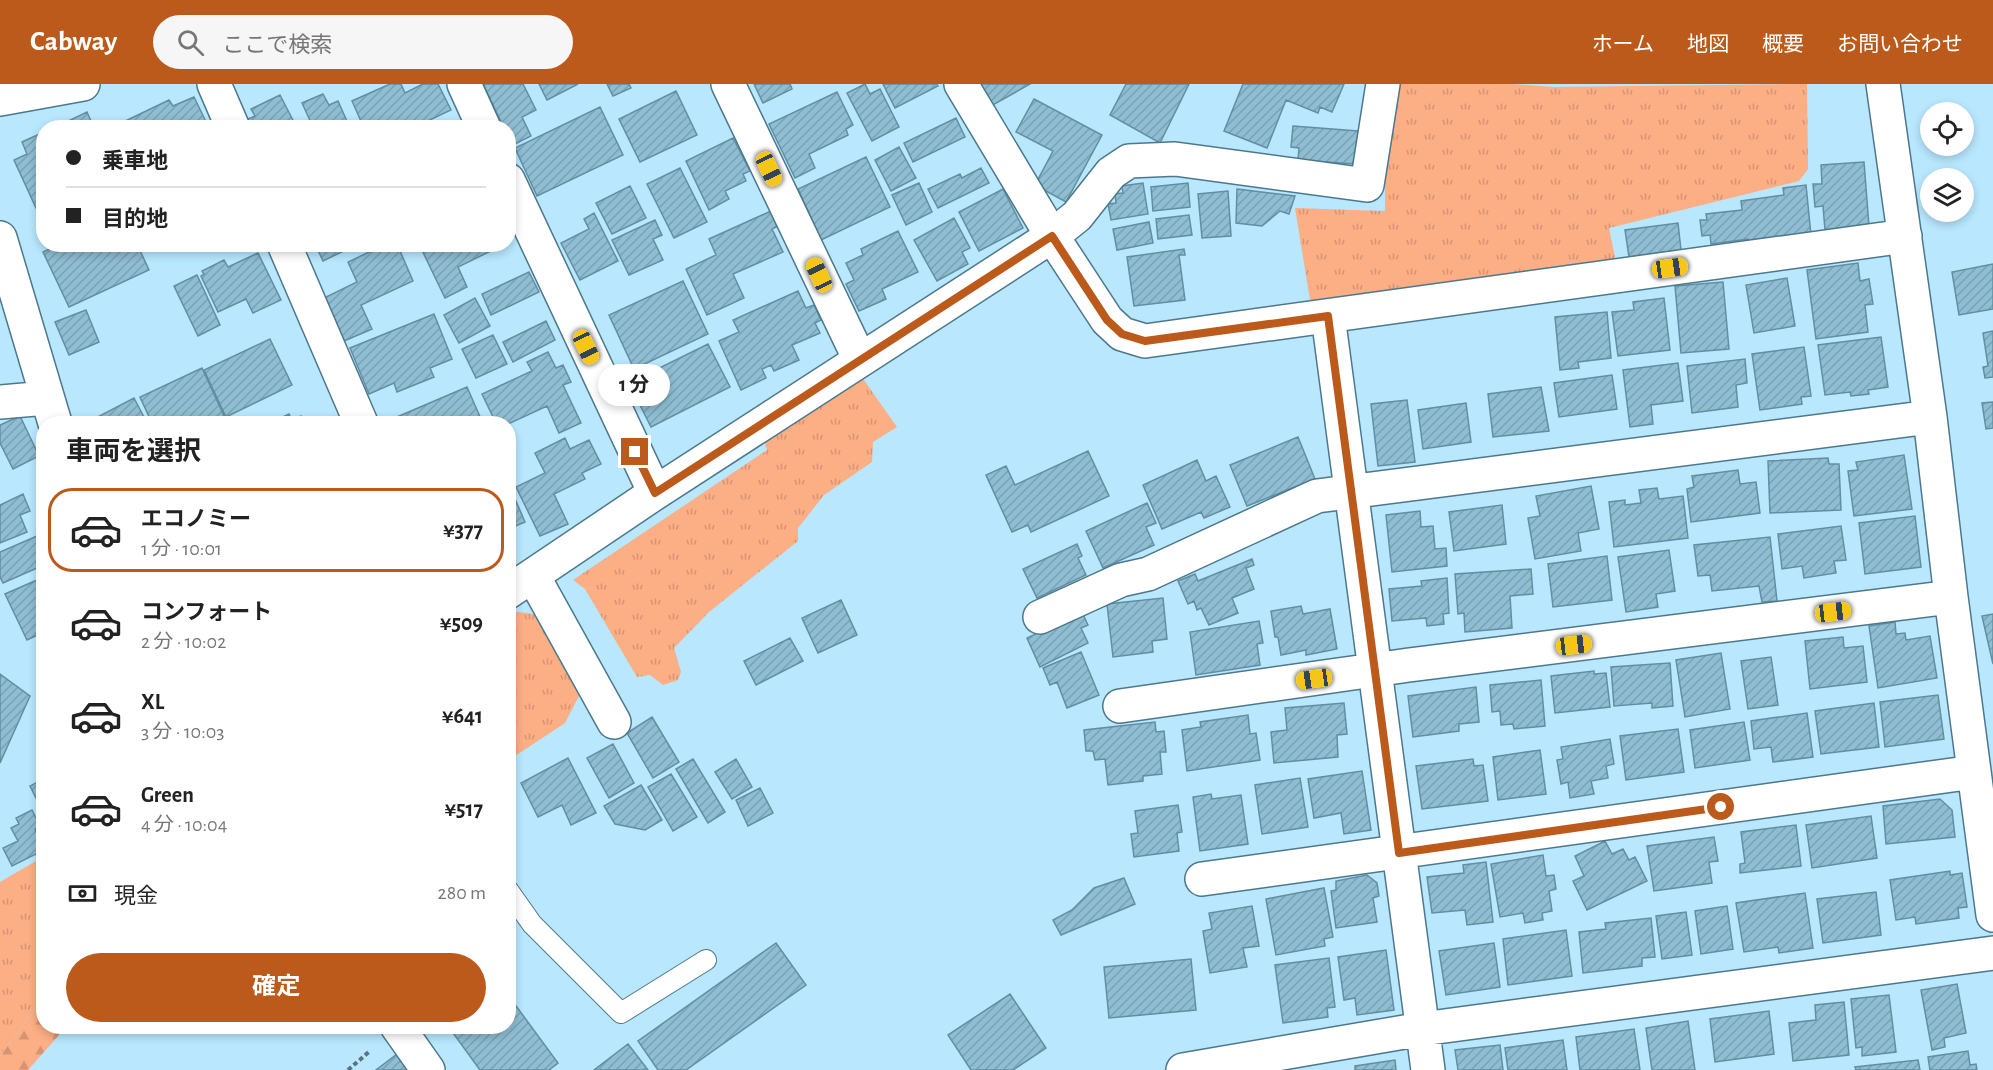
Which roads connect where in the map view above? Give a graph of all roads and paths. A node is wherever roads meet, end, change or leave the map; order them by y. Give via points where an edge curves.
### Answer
1 (83, 84) edge
2 (214, 84) edge
3 (464, 84) edge
4 (728, 84) edge
5 (961, 84) edge
6 (1383, 84) edge
7 (1883, 84) edge
8 (0, 99) edge
9 (230, 120) edge
10 (480, 120) edge
11 (516, 197) edge
12 (1052, 236) junction
13 (1905, 236) junction
14 (0, 238) edge
15 (287, 252) edge
16 (1328, 316) junction
17 (860, 360) junction
18 (0, 402) edge
19 (51, 410) edge
20 (358, 416) edge
21 (1930, 417) junction
22 (1352, 490) junction
23 (655, 493) junction
24 (521, 584) edge
25 (1951, 597) junction
26 (1040, 617) dead end
27 (1375, 670) junction
28 (1120, 706) dead end
29 (614, 722) dead end
30 (1974, 772) junction
31 (1399, 853) junction
32 (1202, 879) dead end
33 (516, 902) edge
34 (1993, 915) edge
35 (1993, 953) edge
36 (706, 960) dead end
37 (1422, 1029) junction
38 (403, 1034) edge
39 (428, 1070) edge
40 (1183, 1070) edge
41 (1428, 1070) edge

1 - 8 street
2 - 9 street
3 - 10 street
4 - 17 street
5 - 12 street
6 - 12 street via 1367,185 1175,159 1129,161 1111,173 1077,216
7 - 13 street
11 - 23 street
12 - 16 street via 1107,320 1122,334 1145,341
12 - 17 street
13 - 16 street
13 - 21 street
14 - 19 street
15 - 20 street
16 - 22 street
17 - 23 street
18 - 19 street
21 - 22 street
21 - 25 street
22 - 26 street via 1317,496 1148,574 1121,579
22 - 27 street
23 - 24 street
24 - 29 street
25 - 27 street
25 - 30 street
27 - 28 street
27 - 31 street
30 - 31 street
30 - 34 street
31 - 32 street
31 - 37 street
33 - 36 lane via 532,924 621,1012
35 - 37 street
37 - 40 street
37 - 41 street
38 - 39 street

